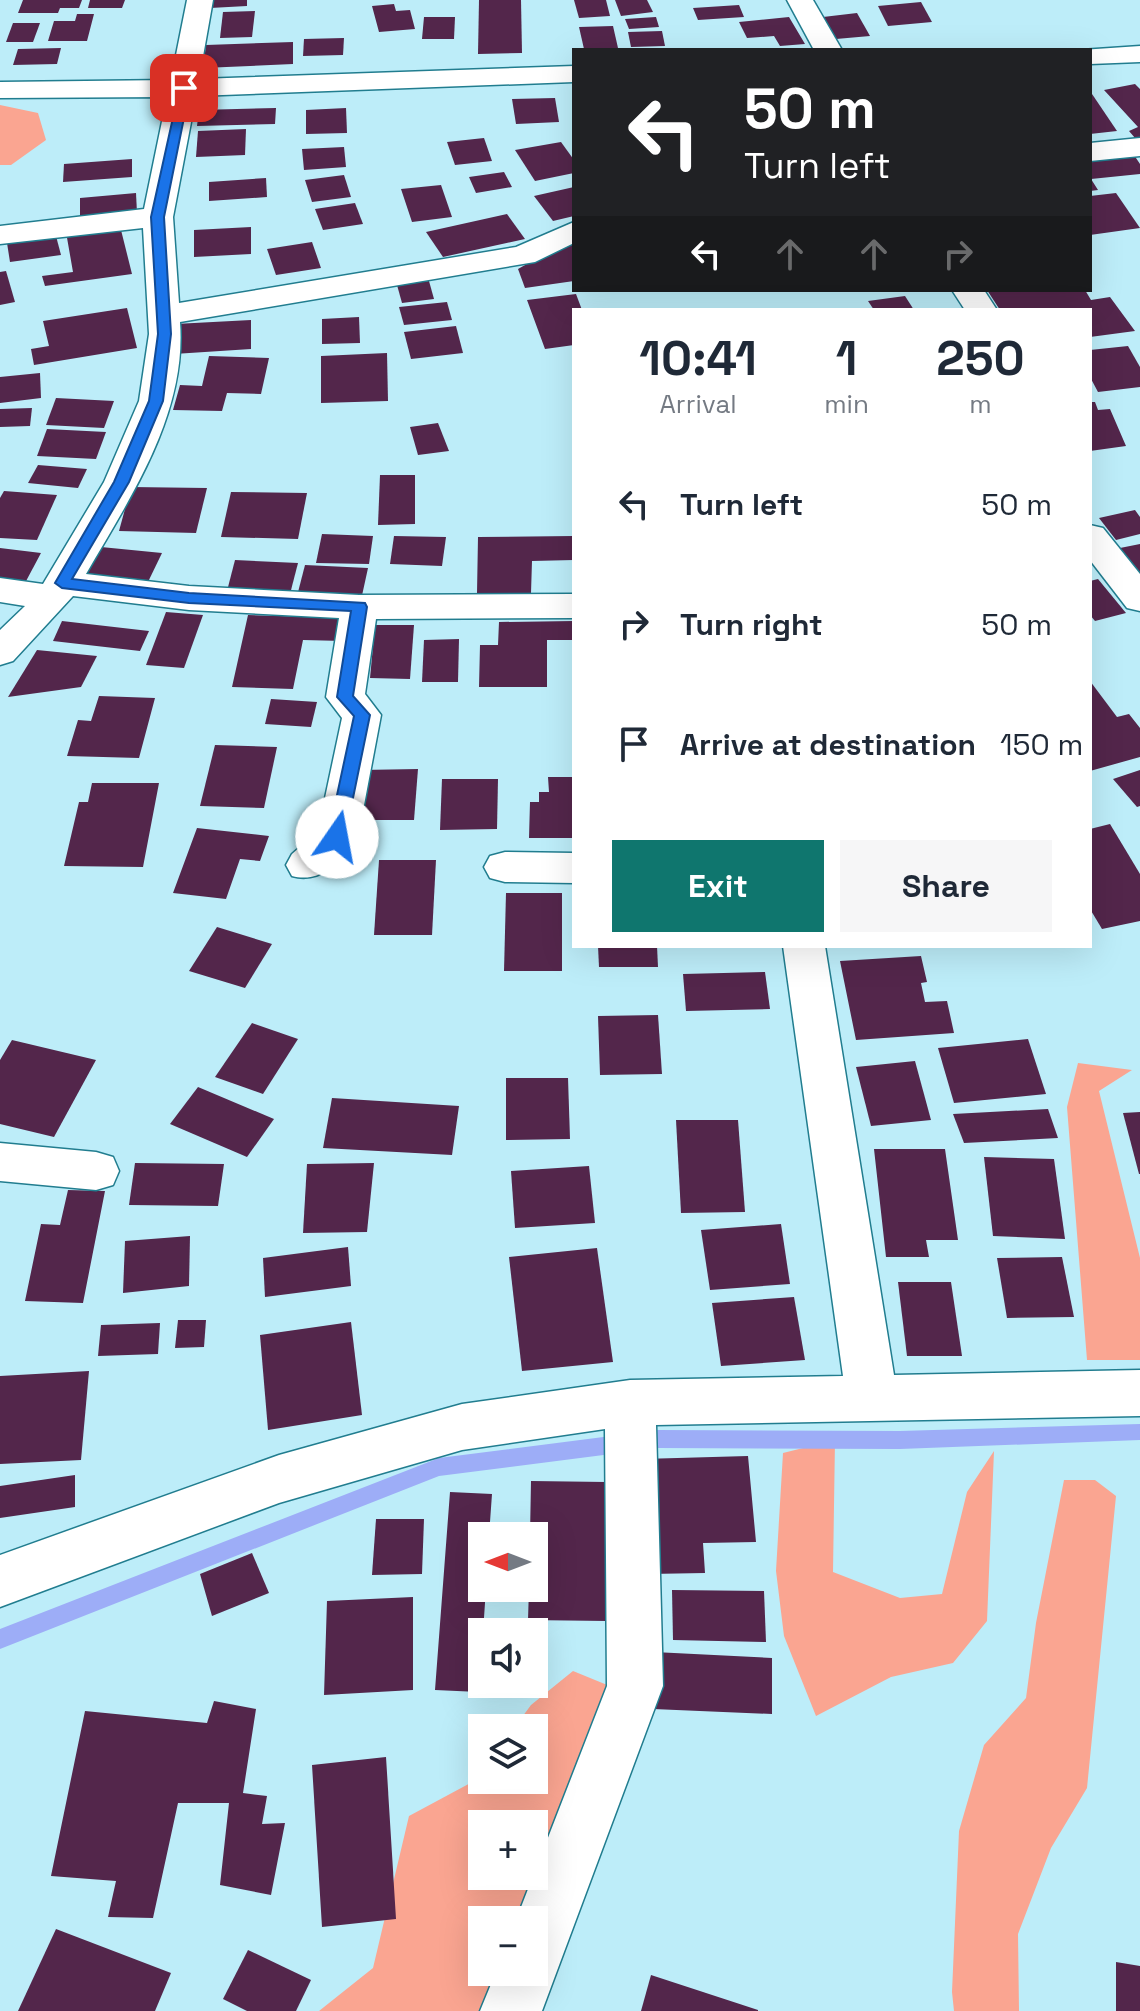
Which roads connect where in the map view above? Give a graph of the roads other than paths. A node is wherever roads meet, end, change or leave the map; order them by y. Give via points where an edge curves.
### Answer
1 (200, 0) edge
2 (800, 0) edge
3 (827, 48) edge
4 (1140, 54) edge
5 (1092, 56) edge
6 (572, 74) edge
7 (184, 88) junction
8 (0, 90) edge
9 (1140, 147) edge
10 (1092, 152) edge
11 (158, 217) junction
12 (572, 232) edge
13 (0, 235) edge
14 (164, 315) junction
15 (1092, 539) edge
16 (0, 590) edge
17 (58, 591) junction
18 (1140, 599) edge
19 (572, 606) edge
20 (359, 607) junction
21 (0, 652) edge
22 (307, 865) dead end
23 (505, 867) dead end
24 (572, 868) edge
25 (804, 948) edge
26 (0, 1162) edge
27 (96, 1171) dead end
28 (1140, 1393) edge
29 (872, 1398) junction
30 (630, 1403) junction
31 (0, 1581) edge
32 (548, 1913) edge
33 (521, 1986) edge
34 (511, 2011) edge

1 - 7 street
2 - 3 street
4 - 5 street
6 - 7 street
7 - 8 street
7 - 11 street
9 - 10 street
11 - 13 street
11 - 14 street
12 - 14 street via 524,255
14 - 17 street via 156,401 121,482
15 - 18 street
16 - 17 street
17 - 20 street
17 - 21 street
19 - 20 street
20 - 22 street via 345,697 362,715 359,731 337,837
23 - 24 street
25 - 29 street
26 - 27 street
28 - 29 street
29 - 30 street
30 - 31 street via 462,1427 294,1474
30 - 32 street via 635,1686
33 - 34 street

